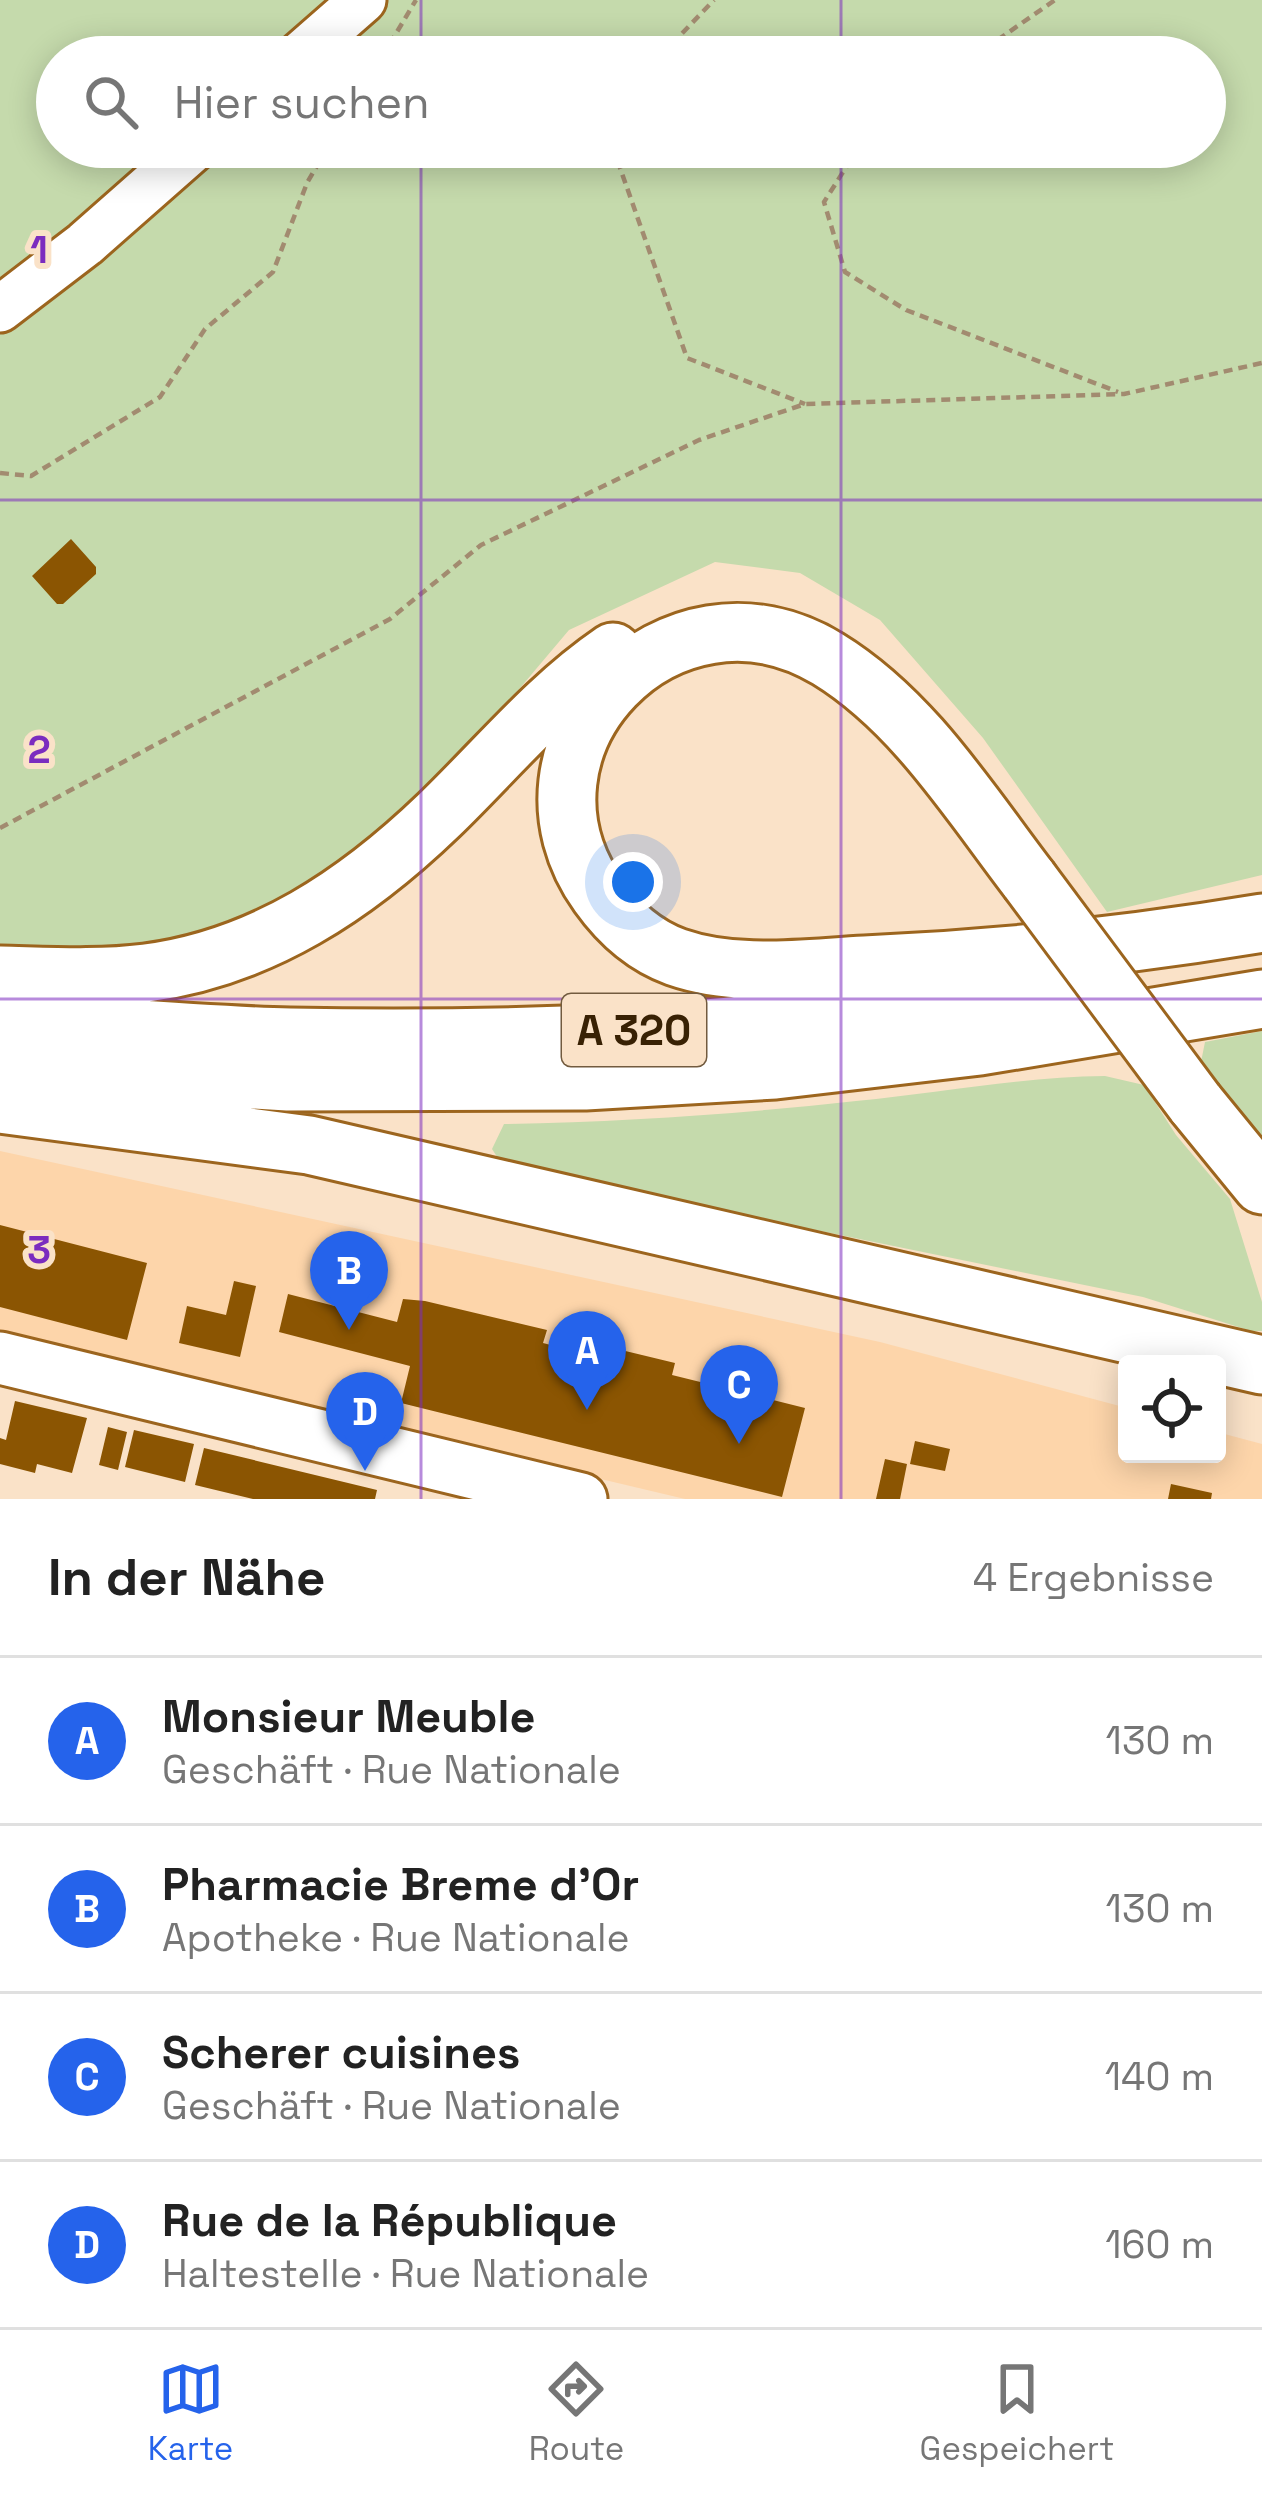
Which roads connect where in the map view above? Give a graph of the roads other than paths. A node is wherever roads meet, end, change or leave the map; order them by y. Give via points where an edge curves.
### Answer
1 (363, 0) edge
2 (322, 36) edge
3 (171, 168) edge
4 (0, 309) edge
5 (1035, 876) junction
6 (1262, 923) edge
7 (1262, 950) edge
8 (0, 975) edge
9 (1262, 999) edge
10 (0, 1020) edge
11 (0, 1064) edge
12 (1200, 1099) junction
13 (0, 1104) edge
14 (1262, 1163) edge
15 (1262, 1185) edge
16 (0, 1358) edge
17 (1262, 1365) edge
18 (581, 1499) edge

1 - 2 main road
3 - 4 main road
5 - 6 highway via 877,695 826,658 784,641 728,632 674,643 644,658 594,710 579,740 569,829 582,872 621,925 675,956 751,971 1010,958
5 - 8 highway via 951,752 886,683 834,644 788,624 727,614 669,624 601,660 384,865 294,928 147,973
5 - 12 highway
7 - 10 highway, A 320 via 972,1003 624,1031 289,1036
9 - 11 highway, A 320 via 980,1046 585,1081 288,1082
12 - 14 highway
12 - 15 highway
13 - 17 highway via 309,1144
16 - 18 main road

